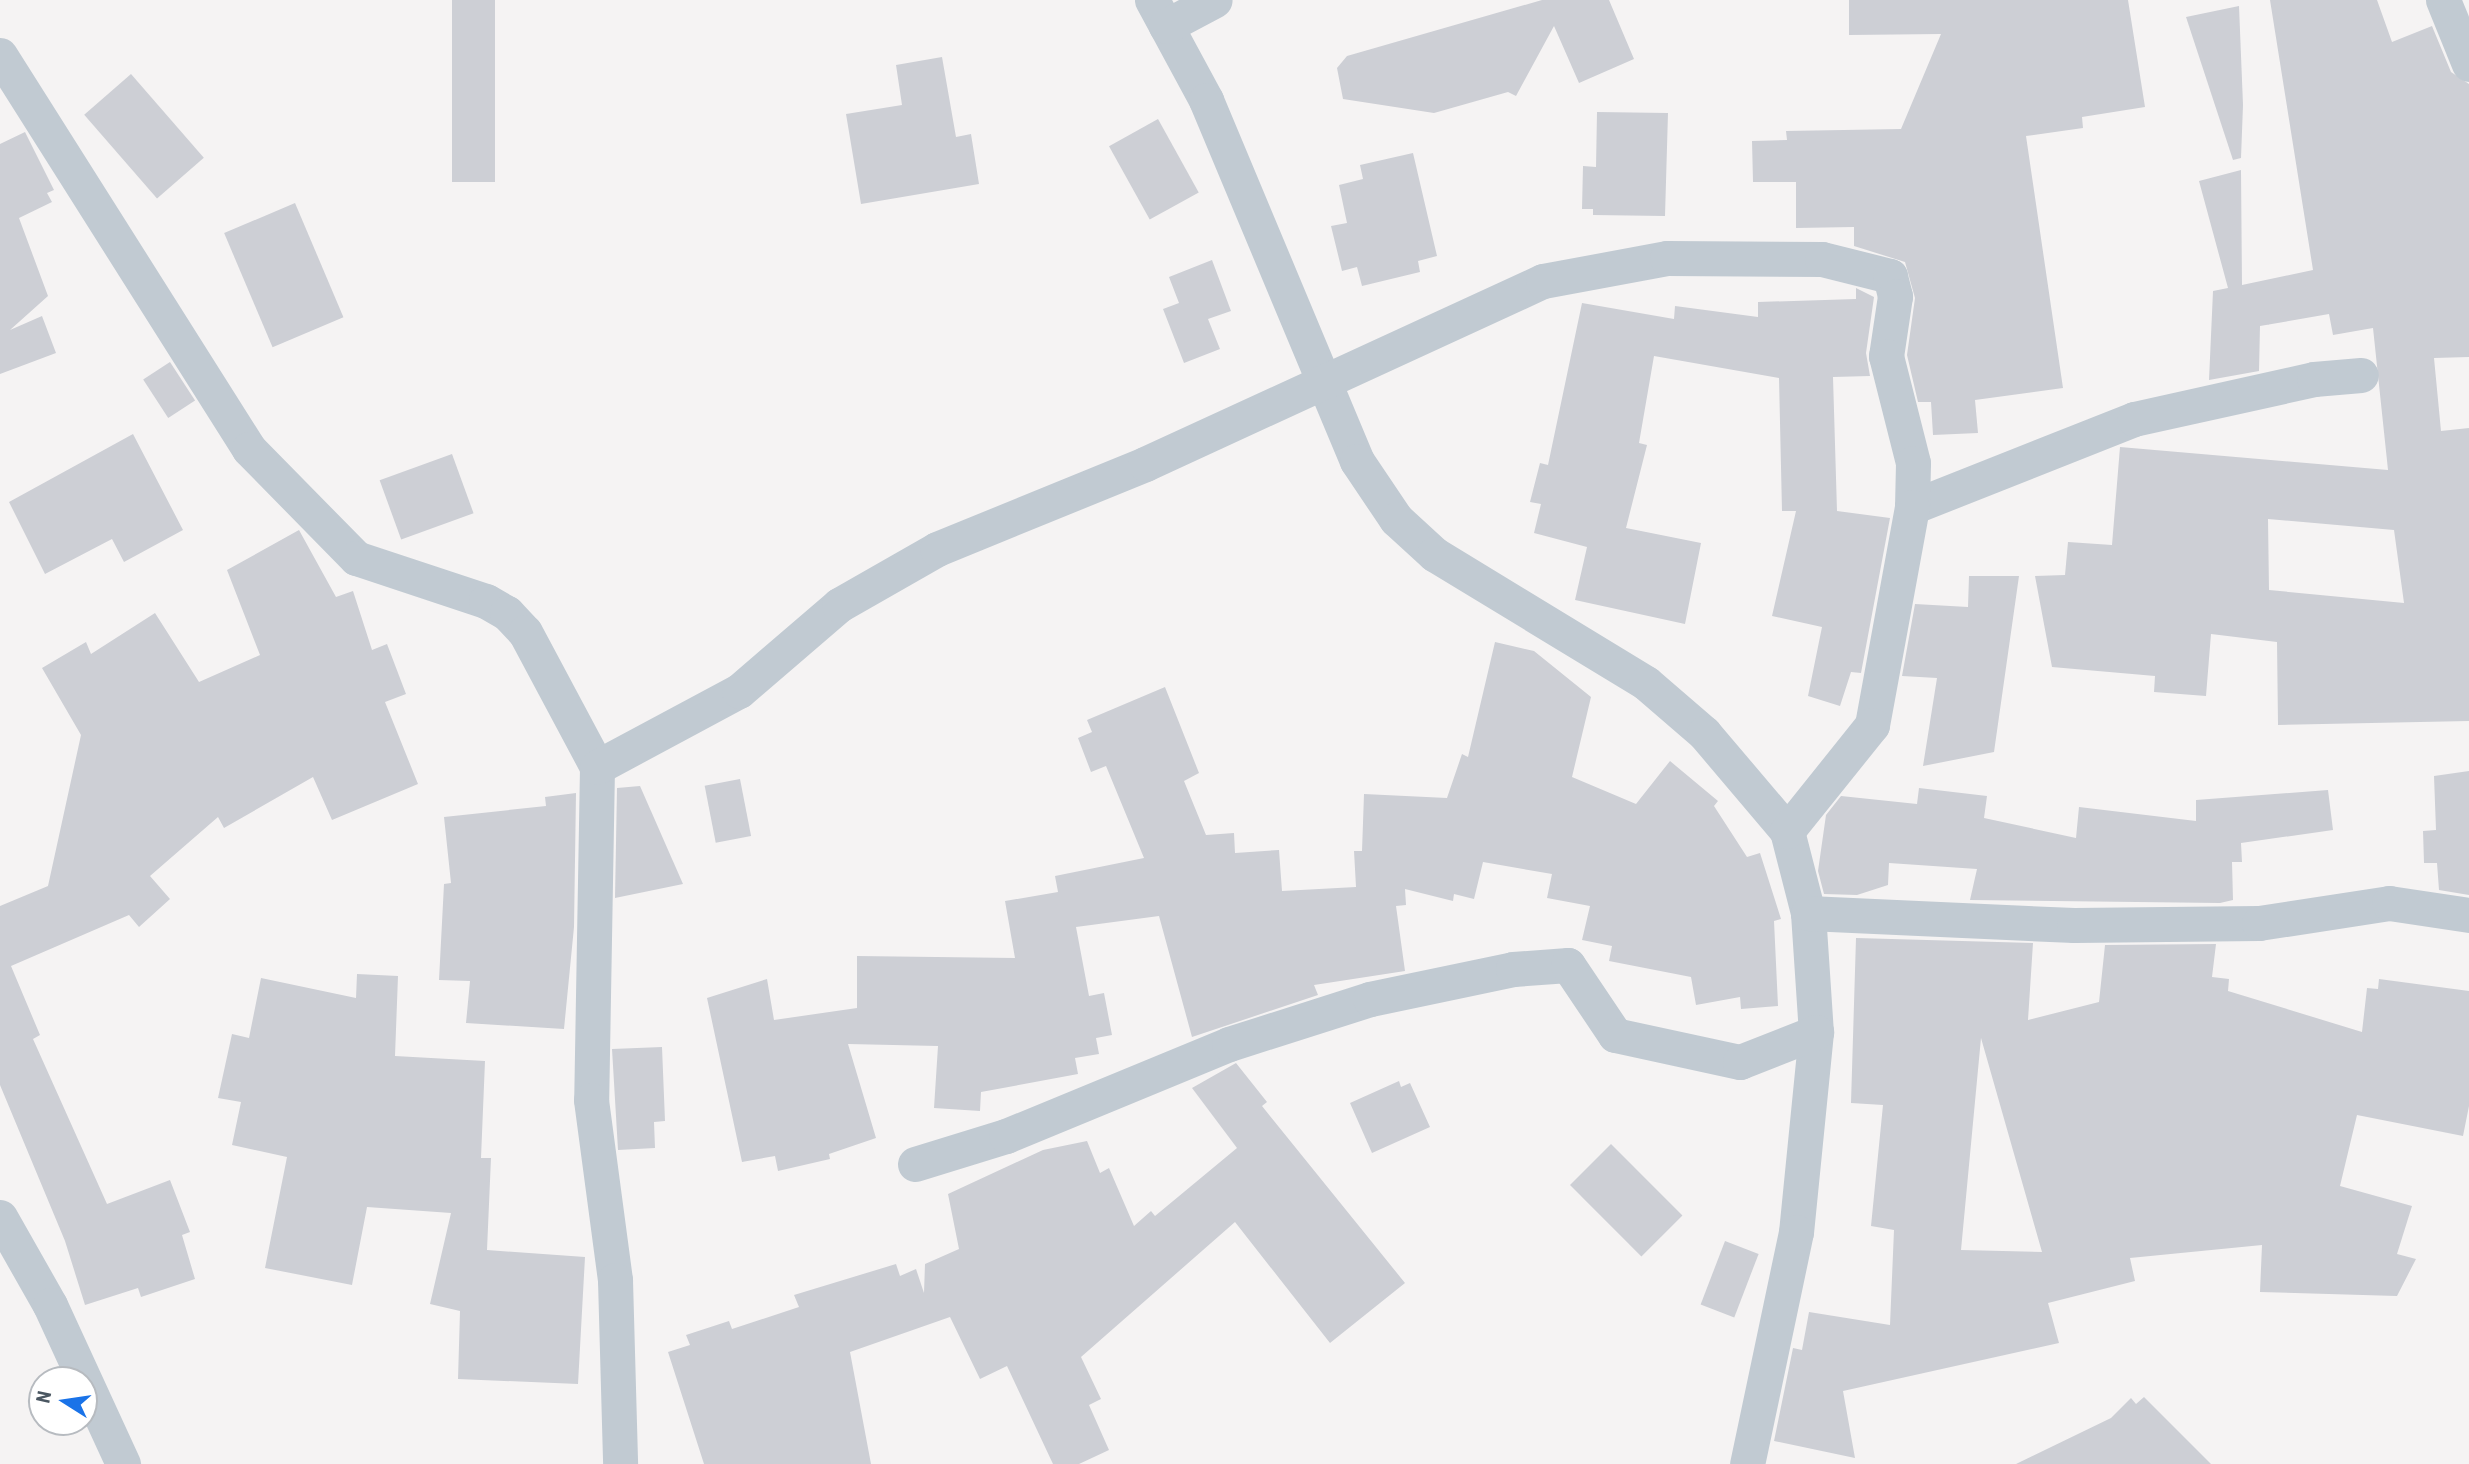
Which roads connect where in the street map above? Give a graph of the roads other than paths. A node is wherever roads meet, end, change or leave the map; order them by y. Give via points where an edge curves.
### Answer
1 (1215, 0) edge
2 (2443, 0) edge
3 (1159, 13) edge
4 (0, 55) edge
5 (2469, 64) edge
6 (2361, 375) dead end
7 (1326, 384) junction
8 (1912, 507) junction
9 (597, 767) junction
10 (1787, 831) junction
11 (1808, 913) junction
12 (2469, 915) edge
13 (1816, 1032) junction
14 (915, 1164) dead end
15 (0, 1217) edge
16 (123, 1464) edge
17 (620, 1464) edge
18 (1747, 1464) edge

1 - 3 street
2 - 5 street
3 - 7 street via 1206,100
4 - 9 street via 249,449 356,558 486,601 507,614 526,632
6 - 8 street via 2314,379 2134,419
7 - 8 street via 1543,281 1667,258 1822,259 1890,275 1895,296 1886,356 1913,463
7 - 9 street via 937,549 839,605 740,691
7 - 10 street via 1357,461 1396,519 1434,554 1646,683 1704,733
8 - 10 street via 1872,725
9 - 17 street via 591,1100 615,1280
10 - 11 street
11 - 12 street via 2074,925 2259,923 2389,903
11 - 13 street
13 - 14 street via 1741,1062 1615,1035 1568,965 1513,970 1370,999 1229,1044 1006,1136
13 - 18 street via 1796,1232
15 - 16 street via 50,1305

